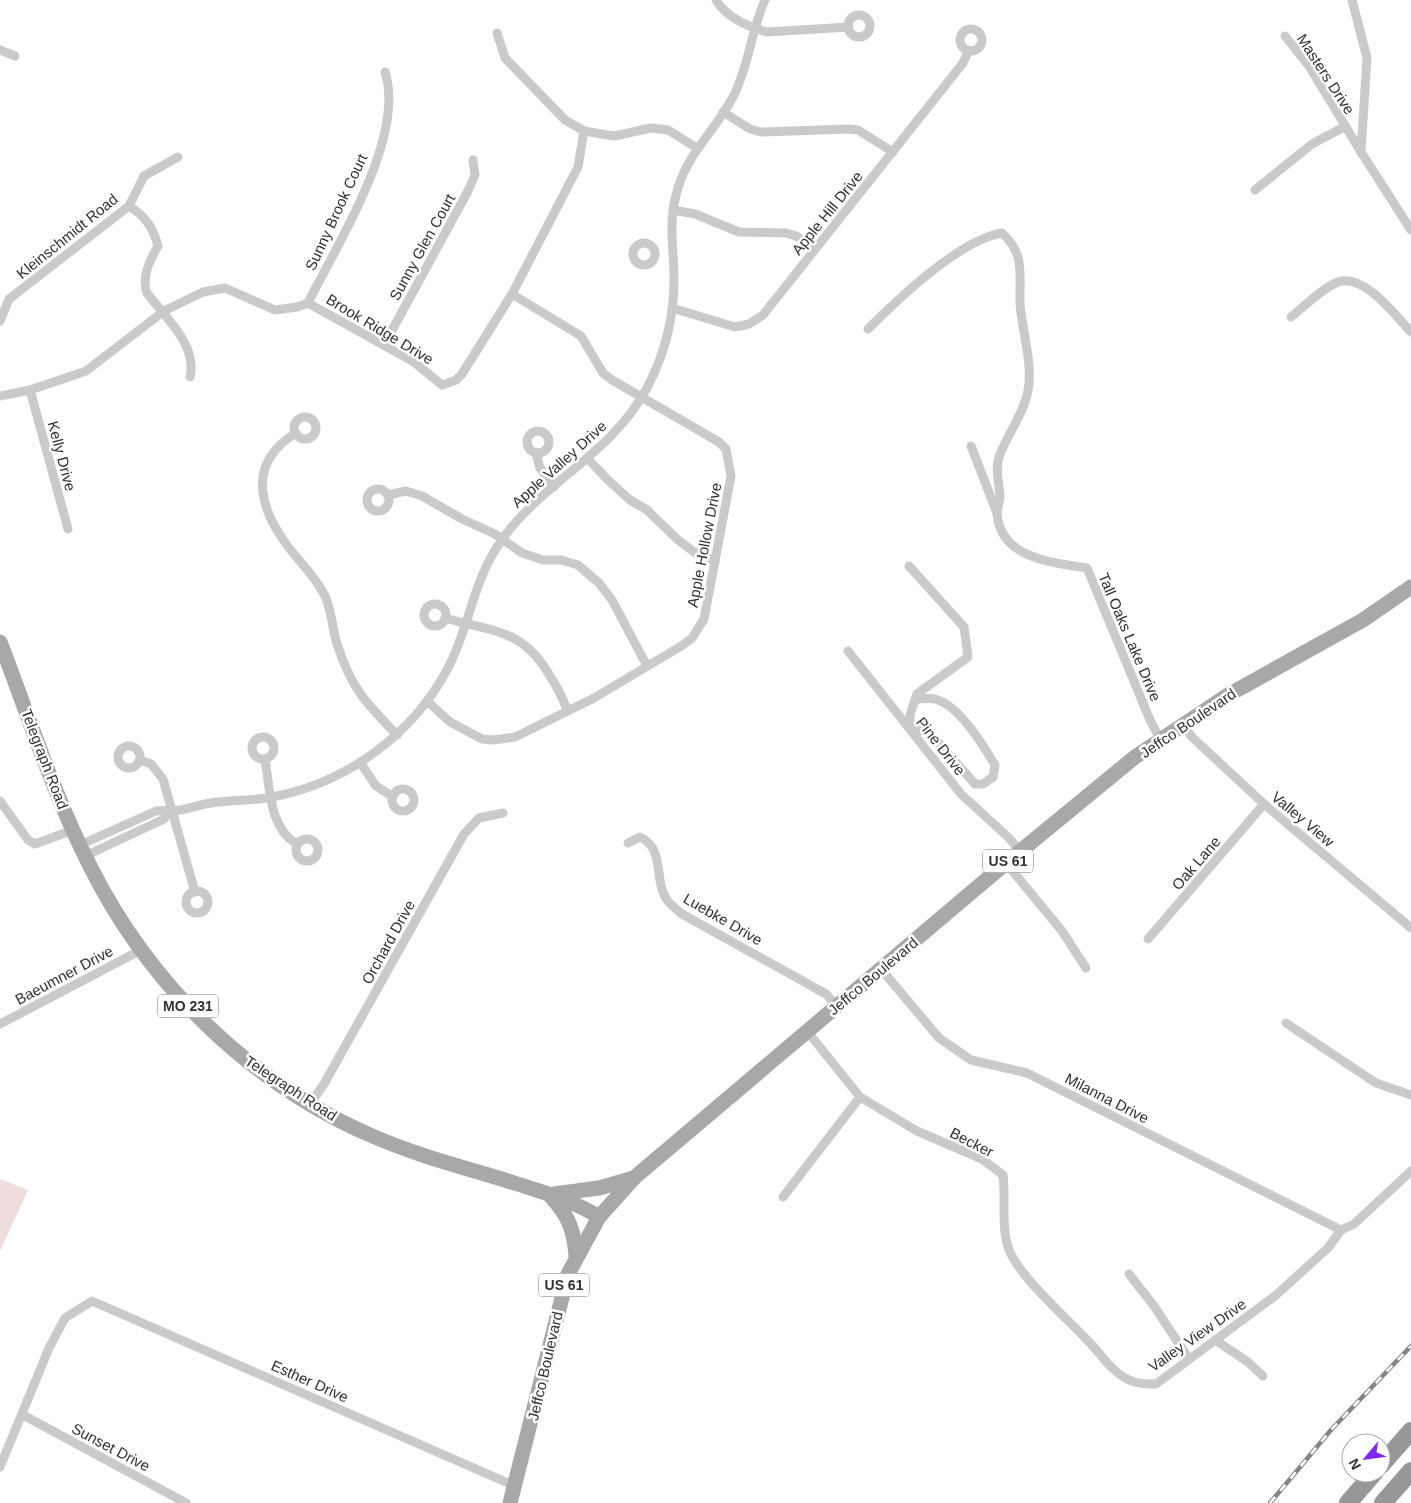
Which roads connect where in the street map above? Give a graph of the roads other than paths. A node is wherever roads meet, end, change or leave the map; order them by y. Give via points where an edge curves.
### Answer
1 (716, 0) edge
2 (765, 0) edge
3 (1352, 0) edge
4 (849, 27) dead end
5 (755, 29) junction
6 (497, 33) dead end
7 (1285, 36) dead end
8 (0, 50) edge
9 (969, 50) dead end
10 (15, 56) dead end
11 (385, 72) dead end
12 (723, 112) junction
13 (1344, 127) junction
14 (584, 131) junction
15 (696, 148) junction
16 (893, 152) junction
17 (1361, 152) junction
18 (178, 157) dead end
19 (473, 160) dead end
20 (1255, 190) dead end
21 (129, 206) junction
22 (673, 210) junction
23 (1411, 230) edge
24 (815, 249) junction
25 (656, 254) dead end
26 (673, 254) junction
27 (512, 294) junction
28 (308, 302) junction
29 (672, 308) junction
30 (163, 312) junction
31 (1291, 317) dead end
32 (0, 321) edge
33 (868, 329) dead end
34 (1411, 332) edge
35 (384, 345) junction
36 (190, 377) dead end
37 (30, 390) junction
38 (0, 396) edge
39 (642, 397) junction
40 (296, 433) dead end
41 (971, 446) dead end
42 (536, 453) dead end
43 (588, 459) junction
44 (554, 487) junction
45 (388, 496) dead end
46 (997, 513) junction
47 (68, 529) dead end
48 (502, 538) junction
49 (715, 561) junction
50 (909, 566) dead end
51 (1411, 587) edge
52 (446, 618) dead end
53 (466, 624) junction
54 (0, 642) edge
55 (848, 651) dead end
56 (647, 666) junction
57 (916, 699) junction
58 (427, 701) junction
59 (567, 711) junction
60 (1182, 724) junction
61 (910, 729) junction
62 (397, 735) junction
63 (1160, 739) junction
64 (264, 758) dead end
65 (140, 760) dead end
66 (360, 762) junction
67 (272, 797) junction
68 (393, 797) dead end
69 (0, 801) edge
70 (1264, 804) junction
71 (171, 811) junction
72 (503, 813) dead end
73 (73, 830) junction
74 (628, 843) dead end
75 (297, 844) dead end
76 (82, 850) junction
77 (1020, 851) junction
78 (1006, 863) junction
79 (195, 892) dead end
80 (1411, 928) edge
81 (1148, 939) dead end
82 (140, 950) junction
83 (1086, 968) dead end
84 (881, 969) junction
85 (837, 1006) junction
86 (1286, 1023) dead end
87 (0, 1024) edge
88 (807, 1031) junction
89 (1411, 1094) edge
90 (860, 1097) junction
91 (310, 1104) junction
92 (1411, 1171) edge
93 (635, 1177) junction
94 (549, 1195) junction
95 (783, 1197) dead end
96 (599, 1217) junction
97 (1341, 1230) junction
98 (576, 1256) junction
99 (1130, 1274) dead end
100 (1063, 1318) joint
101 (1215, 1340) junction
102 (1189, 1359) junction
103 (1262, 1376) dead end
104 (23, 1415) junction
105 (1411, 1431) edge
106 (1391, 1453) edge
107 (0, 1467) edge
108 (1411, 1470) edge
109 (1365, 1483) edge
110 (515, 1486) junction
111 (186, 1503) edge
112 (510, 1503) edge
113 (1348, 1503) edge
114 (1383, 1503) edge

1 - 5 street via 729,15
2 - 5 street, Apple Valley Drive
3 - 17 street via 1367,58
4 - 5 street via 767,32
5 - 12 street, Apple Valley Drive via 741,78
6 - 14 street via 505,58 565,120
7 - 13 street, Masters Drive via 1309,66
8 - 10 street
9 - 16 street, Apple Hill Drive via 963,63
11 - 28 street, Sunny Brook Court via 389,97 376,167
12 - 15 street, Apple Valley Drive
12 - 16 street via 761,132 858,130
13 - 17 street, Masters Drive
13 - 20 street, Masters Drive via 1312,144
14 - 15 street via 614,136 651,128 668,130
14 - 27 street, Brook Ridge Drive via 578,167
15 - 22 street, Apple Valley Drive via 682,175
16 - 24 street, Apple Hill Drive
17 - 23 street, Masters Drive
18 - 21 street, Kleinschmidt Road via 144,176
19 - 35 street, Sunny Glen Court via 475,175 467,193
21 - 30 street via 144,216 157,241 144,284 147,293
21 - 32 street, Kleinschmidt Road via 8,300
22 - 24 street via 695,214 739,232 786,233
22 - 26 street, Apple Valley Drive
24 - 29 street, Apple Hill Drive via 763,315 749,324 735,327
25 - 26 street
26 - 29 street, Apple Valley Drive
27 - 35 street, Brook Ridge Drive via 456,380 442,384 414,362
27 - 39 street, Apple Hollow Drive via 582,336 603,373
28 - 30 street, Brook Ridge Drive via 275,310 225,288 203,292
28 - 35 street, Brook Ridge Drive
29 - 39 street, Apple Valley Drive via 660,358
30 - 36 street via 185,344 192,369
30 - 37 street, Brook Ridge Drive via 86,371
31 - 34 street via 1328,288 1339,282 1352,281 1370,290
33 - 46 street, Tall Oaks Lake Drive via 912,287 944,263 991,235 1002,233 1011,241 1022,274 1020,302 1030,377 1027,394 998,459 1000,497
37 - 38 street, Brook Ridge Drive
37 - 47 street, Kelly Drive
39 - 43 street, Apple Valley Drive via 621,426
39 - 49 street, Apple Hollow Drive via 726,449 731,476
40 - 62 street via 274,450 267,462 262,482 269,518 316,579 326,598 337,642 356,690
41 - 46 street, Tall Oaks Lake Drive
42 - 44 street via 540,468
43 - 44 street, Apple Valley Drive
43 - 49 street via 630,500 647,510 694,552
44 - 48 street, Apple Valley Drive via 529,508
45 - 48 street via 406,491 422,496
46 - 63 street, Tall Oaks Lake Drive via 1004,536 1012,546 1038,560 1087,568
48 - 53 street, Apple Valley Drive via 481,576
48 - 56 street via 522,553 578,565 599,582
49 - 56 street, Apple Hollow Drive via 704,619 692,638
50 - 57 street via 964,627 968,656 917,694
51 - 60 main road, Jeffco Boulevard / US 61 via 1363,620
52 - 53 street
53 - 58 street, Apple Valley Drive via 453,658
53 - 59 street via 510,635 530,647 546,667
54 - 73 main road, Telegraph Road / MO 231
55 - 61 street, Pine Drive
56 - 59 street, Apple Hollow Drive
57 - 61 street via 910,715
57 - 61 street via 942,702 962,719 995,765 993,777 983,784 975,784 929,732
58 - 59 street, Apple Hollow Drive via 450,722 482,739 494,740 515,737
58 - 62 street, Apple Valley Drive
60 - 63 main road, Jeffco Boulevard / US 61
60 - 70 street, Valley View
61 - 77 street, Pine Drive via 961,794
62 - 66 street, Apple Valley Drive
63 - 77 main road, Jeffco Boulevard / US 61
64 - 67 street
65 - 71 street via 151,764 163,779
66 - 67 street, Apple Valley Drive via 320,783
66 - 68 street via 376,786
67 - 71 street, Apple Valley Drive via 210,803
67 - 75 street via 279,826
69 - 73 street via 28,840 35,844
70 - 80 street, Valley View
70 - 81 street, Oak Lane
71 - 76 street, Apple Valley Drive via 156,810
71 - 79 street
72 - 91 street, Orchard Drive via 478,818 464,834
73 - 76 main road, Telegraph Road / MO 231
74 - 85 street, Luebke Drive via 640,837 656,851 667,900 682,914 826,994
76 - 82 main road, Telegraph Road / MO 231 via 115,912
77 - 78 main road, Jeffco Boulevard / US 61
78 - 83 street via 1062,931
78 - 84 main road, Jeffco Boulevard / US 61
82 - 87 street, Baeumner Drive
82 - 91 main road, Telegraph Road / MO 231 via 177,994 225,1042 271,1079
84 - 85 main road, Jeffco Boulevard / US 61
84 - 97 street, Milanna Drive via 939,1038 971,1060 1027,1073
85 - 88 main road, Jeffco Boulevard / US 61
86 - 89 street via 1376,1084
88 - 90 street, Becker
88 - 93 main road, Jeffco Boulevard / US 61
90 - 95 street
90 - 100 street, Becker via 917,1130 982,1159 1003,1175 1008,1248
91 - 94 main road, Telegraph Road / MO 231 via 369,1135 410,1151
92 - 97 street via 1354,1224
93 - 94 main road via 599,1188
93 - 96 main road, Jeffco Boulevard / US 61
94 - 96 main road, Telegraph Road / MO 231 via 579,1205
94 - 98 main road via 568,1218 574,1233
96 - 98 main road, Jeffco Boulevard / US 61
97 - 101 street, Valley View Drive via 1328,1248 1275,1296
98 - 110 main road, Jeffco Boulevard / US 61 via 559,1304
99 - 102 street
100 - 102 street, Valley View Drive via 1113,1369 1139,1384 1156,1384
101 - 102 street, Valley View Drive
101 - 103 street via 1248,1362
104 - 107 street
104 - 110 street, Esther Drive via 64,1318 92,1301
104 - 111 street, Sunset Drive
105 - 106 highway
108 - 114 highway
109 - 113 highway
110 - 112 main road, Jeffco Boulevard / US 61

